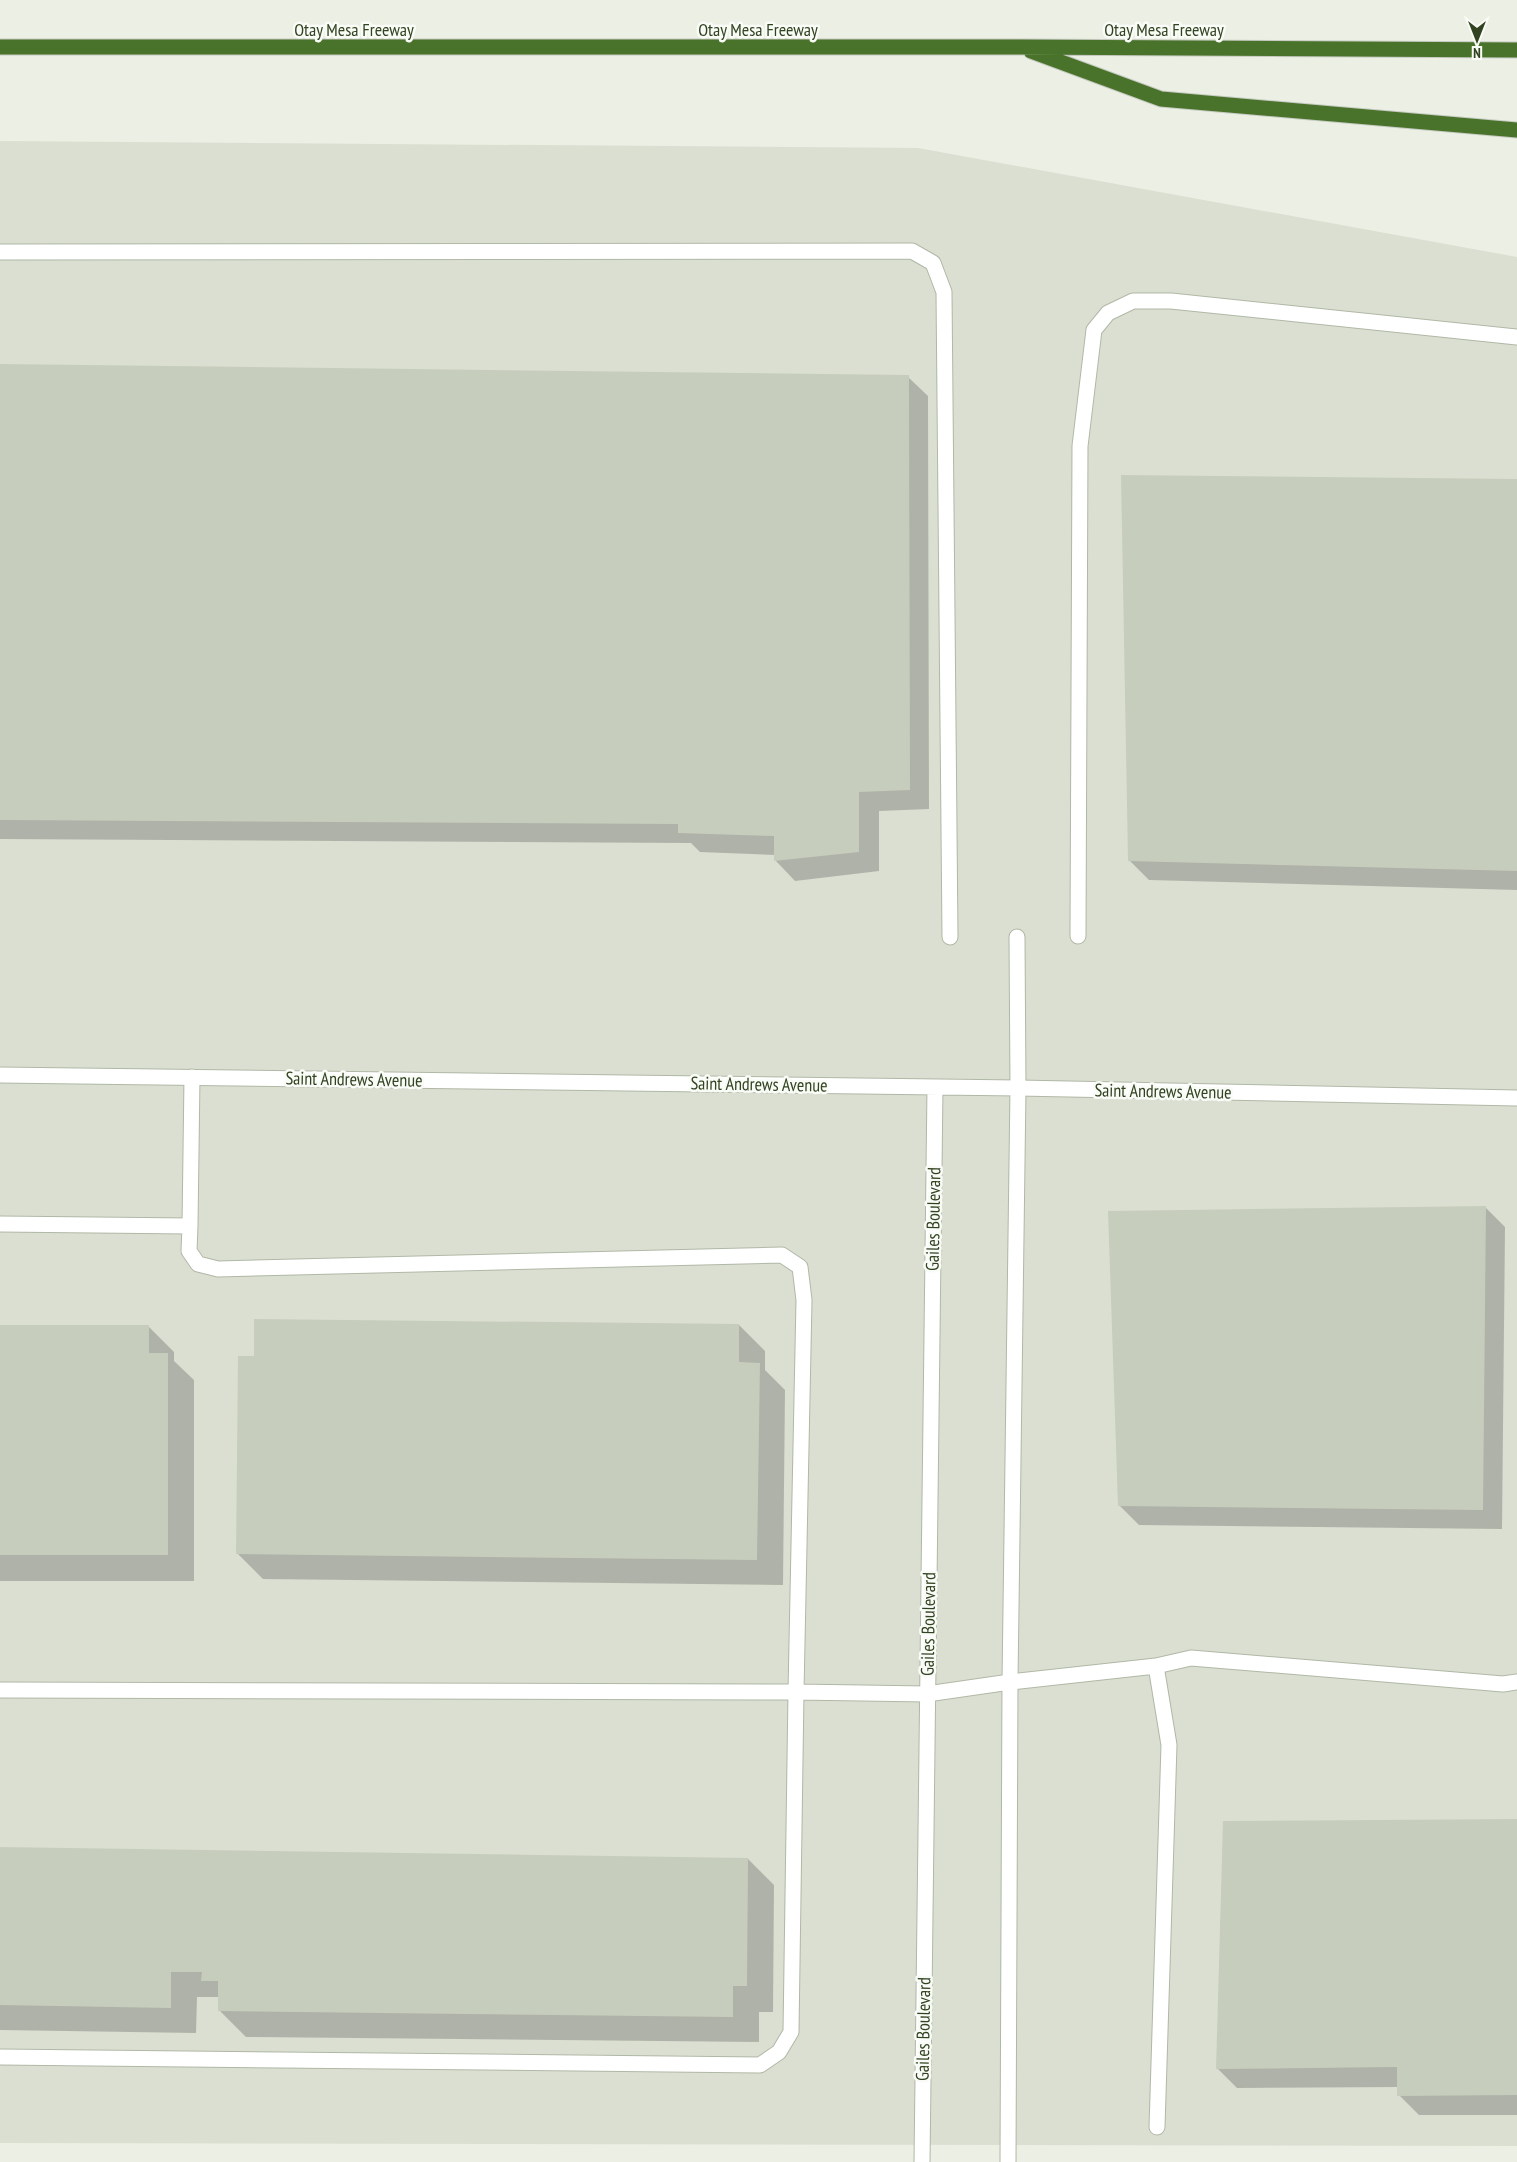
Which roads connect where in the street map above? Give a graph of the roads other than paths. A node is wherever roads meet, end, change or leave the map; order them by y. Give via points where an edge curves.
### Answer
1 (0, 47) edge
2 (1021, 47) junction
3 (1517, 50) edge
4 (1517, 130) edge
5 (0, 252) edge
6 (1517, 337) edge
7 (950, 936) dead end
8 (1017, 936) dead end
9 (1078, 936) dead end
10 (0, 1075) edge
11 (192, 1078) junction
12 (934, 1086) junction
13 (1018, 1088) junction
14 (1517, 1098) edge
15 (0, 1224) edge
16 (190, 1226) junction
17 (1156, 1666) junction
18 (1010, 1682) junction
19 (1517, 1682) edge
20 (0, 1690) edge
21 (796, 1692) junction
22 (928, 1694) junction
23 (0, 2057) edge
24 (1157, 2127) dead end
25 (922, 2162) edge
26 (1008, 2162) edge

1 - 2 highway, Otay Mesa Freeway
2 - 3 highway, Otay Mesa Freeway
2 - 4 highway via 1161,99
5 - 7 street via 912,251 934,263 944,292
6 - 9 street via 1171,301 1134,301 1108,314 1094,330 1080,446
8 - 13 street
10 - 11 street, Saint Andrews Avenue
11 - 12 street, Saint Andrews Avenue
11 - 16 street
12 - 13 street, Saint Andrews Avenue
12 - 22 street, Gailes Boulevard
13 - 14 street, Saint Andrews Avenue
13 - 18 street
15 - 16 street
16 - 21 street via 190,1251 198,1264 218,1269 782,1255 800,1267 804,1300
17 - 18 street
17 - 19 street via 1191,1658 1503,1684
17 - 24 street via 1170,1745
18 - 22 street
18 - 26 street
20 - 21 street
21 - 22 street
21 - 23 street via 791,2032 779,2052 760,2065
22 - 25 street, Gailes Boulevard

